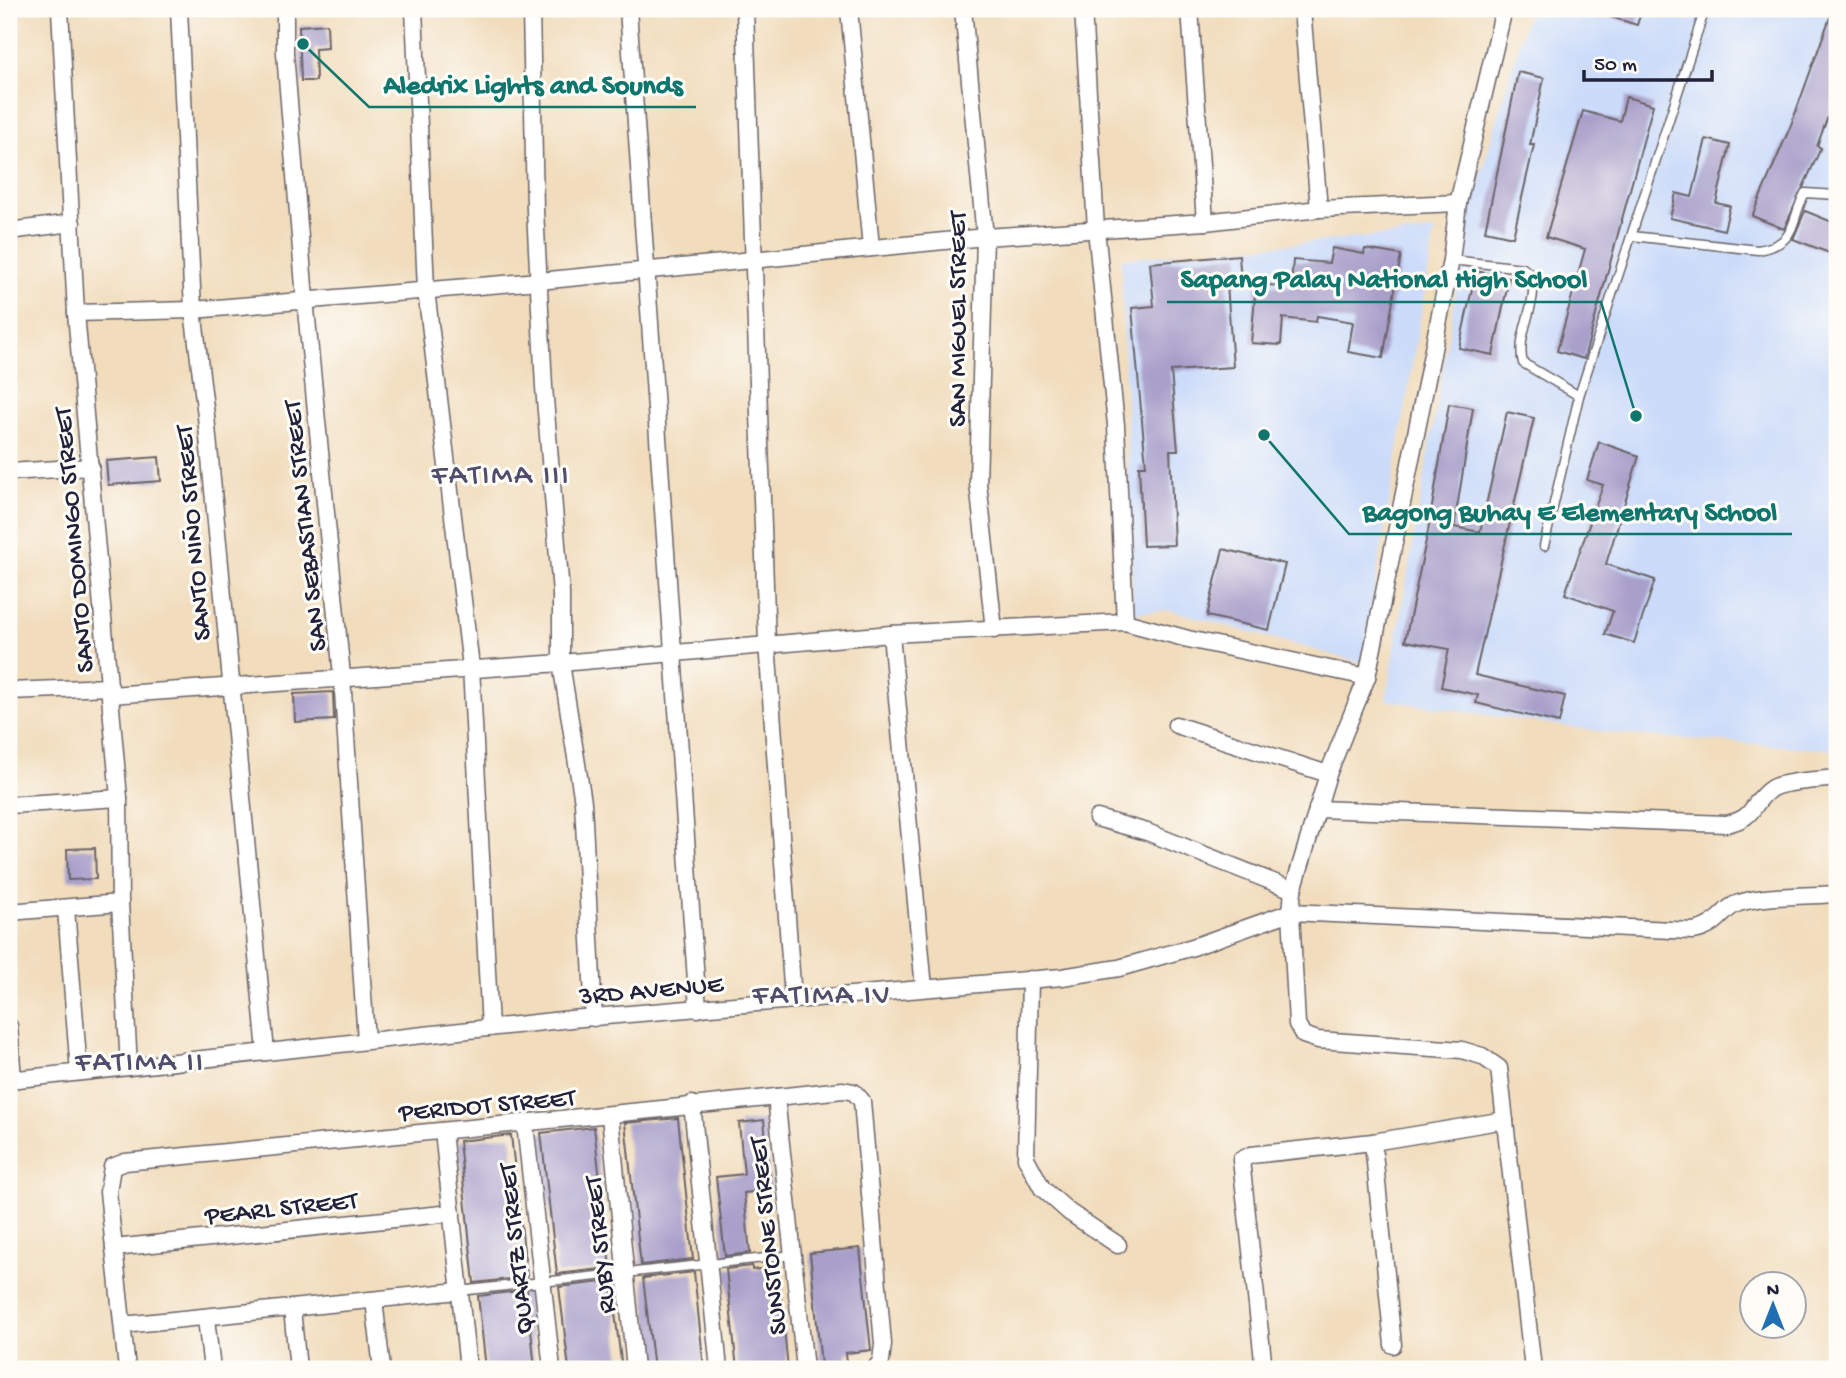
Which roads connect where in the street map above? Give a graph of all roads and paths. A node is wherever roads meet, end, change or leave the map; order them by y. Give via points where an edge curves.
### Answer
1 (60, 9) edge
2 (179, 9) edge
3 (285, 9) edge
4 (414, 9) edge
5 (531, 9) edge
6 (628, 9) edge
7 (745, 9) edge
8 (849, 9) edge
9 (963, 9) edge
10 (1083, 9) edge
11 (1190, 9) edge
12 (1303, 9) edge
13 (1504, 9) edge
14 (1705, 9) edge
15 (1837, 195) edge
16 (1458, 203) junction
17 (1319, 209) junction
18 (1205, 222) junction
19 (72, 223) junction
20 (1096, 229) junction
21 (9, 230) edge
22 (1632, 236) junction
23 (985, 237) junction
24 (872, 248) junction
25 (752, 259) junction
26 (1451, 260) junction
27 (647, 268) junction
28 (539, 281) junction
29 (426, 290) junction
30 (305, 299) junction
31 (193, 310) junction
32 (76, 313) junction
33 (1579, 396) junction
34 (91, 467) junction
35 (9, 472) edge
36 (1544, 546) dead end
37 (1125, 622) junction
38 (994, 630) junction
39 (891, 634) junction
40 (767, 643) junction
41 (673, 653) junction
42 (561, 663) junction
43 (471, 667) junction
44 (342, 676) junction
45 (1367, 677) junction
46 (229, 687) junction
47 (9, 691) edge
48 (110, 691) junction
49 (1176, 725) dead end
50 (1328, 774) junction
51 (1837, 778) edge
52 (119, 798) junction
53 (9, 805) edge
54 (1317, 809) junction
55 (1097, 818) dead end
56 (1293, 890) junction
57 (1837, 894) edge
58 (120, 903) junction
59 (66, 909) junction
60 (9, 912) edge
61 (1291, 912) junction
62 (1030, 979) junction
63 (923, 988) junction
64 (793, 999) junction
65 (698, 1009) junction
66 (594, 1018) junction
67 (9, 1026) edge
68 (489, 1028) junction
69 (366, 1040) junction
70 (266, 1052) junction
71 (129, 1067) junction
72 (79, 1072) junction
73 (11, 1080) edge
74 (776, 1097) junction
75 (692, 1104) junction
76 (610, 1116) junction
77 (1505, 1120) junction
78 (525, 1124) junction
79 (443, 1131) junction
80 (1373, 1142) junction
81 (452, 1213) junction
82 (1118, 1245) dead end
83 (114, 1248) junction
84 (793, 1255) junction
85 (708, 1263) junction
86 (624, 1272) junction
87 (542, 1281) junction
88 (458, 1291) junction
89 (374, 1300) junction
90 (292, 1309) junction
91 (206, 1319) junction
92 (123, 1325) junction
93 (1393, 1345) dead end
94 (878, 1365) edge
95 (127, 1369) edge
96 (212, 1369) edge
97 (298, 1369) edge
98 (382, 1369) edge
99 (467, 1369) edge
100 (552, 1369) edge
101 (635, 1369) edge
102 (719, 1369) edge
103 (805, 1369) edge
104 (1264, 1369) edge
105 (1533, 1369) edge

1 - 19 street, SANTO DOMINGO STREET
2 - 31 street, SANTO NIÑO STREET
3 - 30 street, SAN SEBASTIAN STREET
4 - 29 street
5 - 28 street
6 - 27 street
7 - 25 street
8 - 24 street
9 - 23 street, SAN MIGUEL STREET
10 - 20 street
11 - 18 street
12 - 17 street
13 - 16 street
14 - 22 lane
15 - 22 lane via 1805,193 1788,239 1778,246 1758,250
16 - 17 street
16 - 26 street
17 - 18 street
18 - 20 street
19 - 21 street
19 - 32 street, SANTO DOMINGO STREET
20 - 23 street
20 - 37 street via 1116,425
22 - 33 lane
23 - 24 street
23 - 38 street, SAN MIGUEL STREET via 978,483
24 - 25 street
25 - 27 street
25 - 40 street
26 - 33 lane via 1523,268 1532,275 1535,287 1520,352 1523,363
26 - 45 street
27 - 28 street
27 - 41 street
28 - 29 street
28 - 42 street via 561,593
29 - 30 street
29 - 43 street
30 - 31 street
30 - 44 street, SAN SEBASTIAN STREET
31 - 32 street
31 - 46 street, SANTO NIÑO STREET
32 - 34 street, SANTO DOMINGO STREET
33 - 36 lane
34 - 35 street
34 - 48 street, SANTO DOMINGO STREET
37 - 38 street
37 - 45 street
38 - 39 street
39 - 40 street
39 - 63 street
40 - 41 street
40 - 64 street
41 - 42 street
41 - 65 street
42 - 43 street
42 - 66 street via 583,802
43 - 44 street
43 - 68 street
44 - 46 street
44 - 69 street, SAN SEBASTIAN STREET
45 - 50 street
46 - 48 street
46 - 70 street, SANTO NIÑO STREET
47 - 48 street
48 - 52 street, SANTO DOMINGO STREET
49 - 50 street
50 - 54 street
51 - 54 street via 1774,786 1753,813 1726,824
52 - 53 street
52 - 58 street, SANTO DOMINGO STREET
54 - 56 street
55 - 56 street via 1147,832
56 - 61 street
57 - 61 street via 1738,903 1704,930 1693,931
58 - 59 street
58 - 71 street, SANTO DOMINGO STREET
59 - 60 street
59 - 72 street
61 - 62 street, 3RD AVENUE via 1119,968
61 - 77 street via 1297,1024 1303,1035 1318,1040 1462,1050 1482,1056 1499,1068
62 - 63 street, 3RD AVENUE
62 - 82 street via 1026,1158 1042,1188
63 - 64 street, 3RD AVENUE
64 - 65 street, 3RD AVENUE
65 - 66 street, 3RD AVENUE
66 - 68 street, 3RD AVENUE
67 - 73 street
68 - 69 street, 3RD AVENUE
69 - 70 street, 3RD AVENUE
70 - 71 street, 3RD AVENUE
71 - 72 street, 3RD AVENUE
72 - 73 street, 3RD AVENUE
74 - 75 street, PERIDOT STREET
74 - 84 street, SUNSTONE STREET
74 - 94 street, PERIDOT STREET via 843,1090 854,1091 862,1101 883,1345
75 - 76 street, PERIDOT STREET
75 - 85 street
76 - 78 street, PERIDOT STREET
76 - 86 street, RUBY STREET
77 - 80 street
77 - 105 street
78 - 79 street, PERIDOT STREET
78 - 87 street, QUARTZ STREET
79 - 81 street
79 - 83 street, PERIDOT STREET via 125,1162 112,1167 108,1192
80 - 93 street
80 - 104 street via 1251,1155 1241,1160
81 - 83 street, PEARL STREET
81 - 88 street
83 - 92 street
84 - 85 lane
84 - 103 street, SUNSTONE STREET
85 - 86 lane
85 - 102 street
86 - 87 lane
86 - 101 street, RUBY STREET
87 - 88 lane
87 - 100 street, QUARTZ STREET
88 - 89 street
88 - 99 street
89 - 90 street
89 - 98 street
90 - 91 street
90 - 97 street
91 - 92 street
91 - 96 street
92 - 95 street

